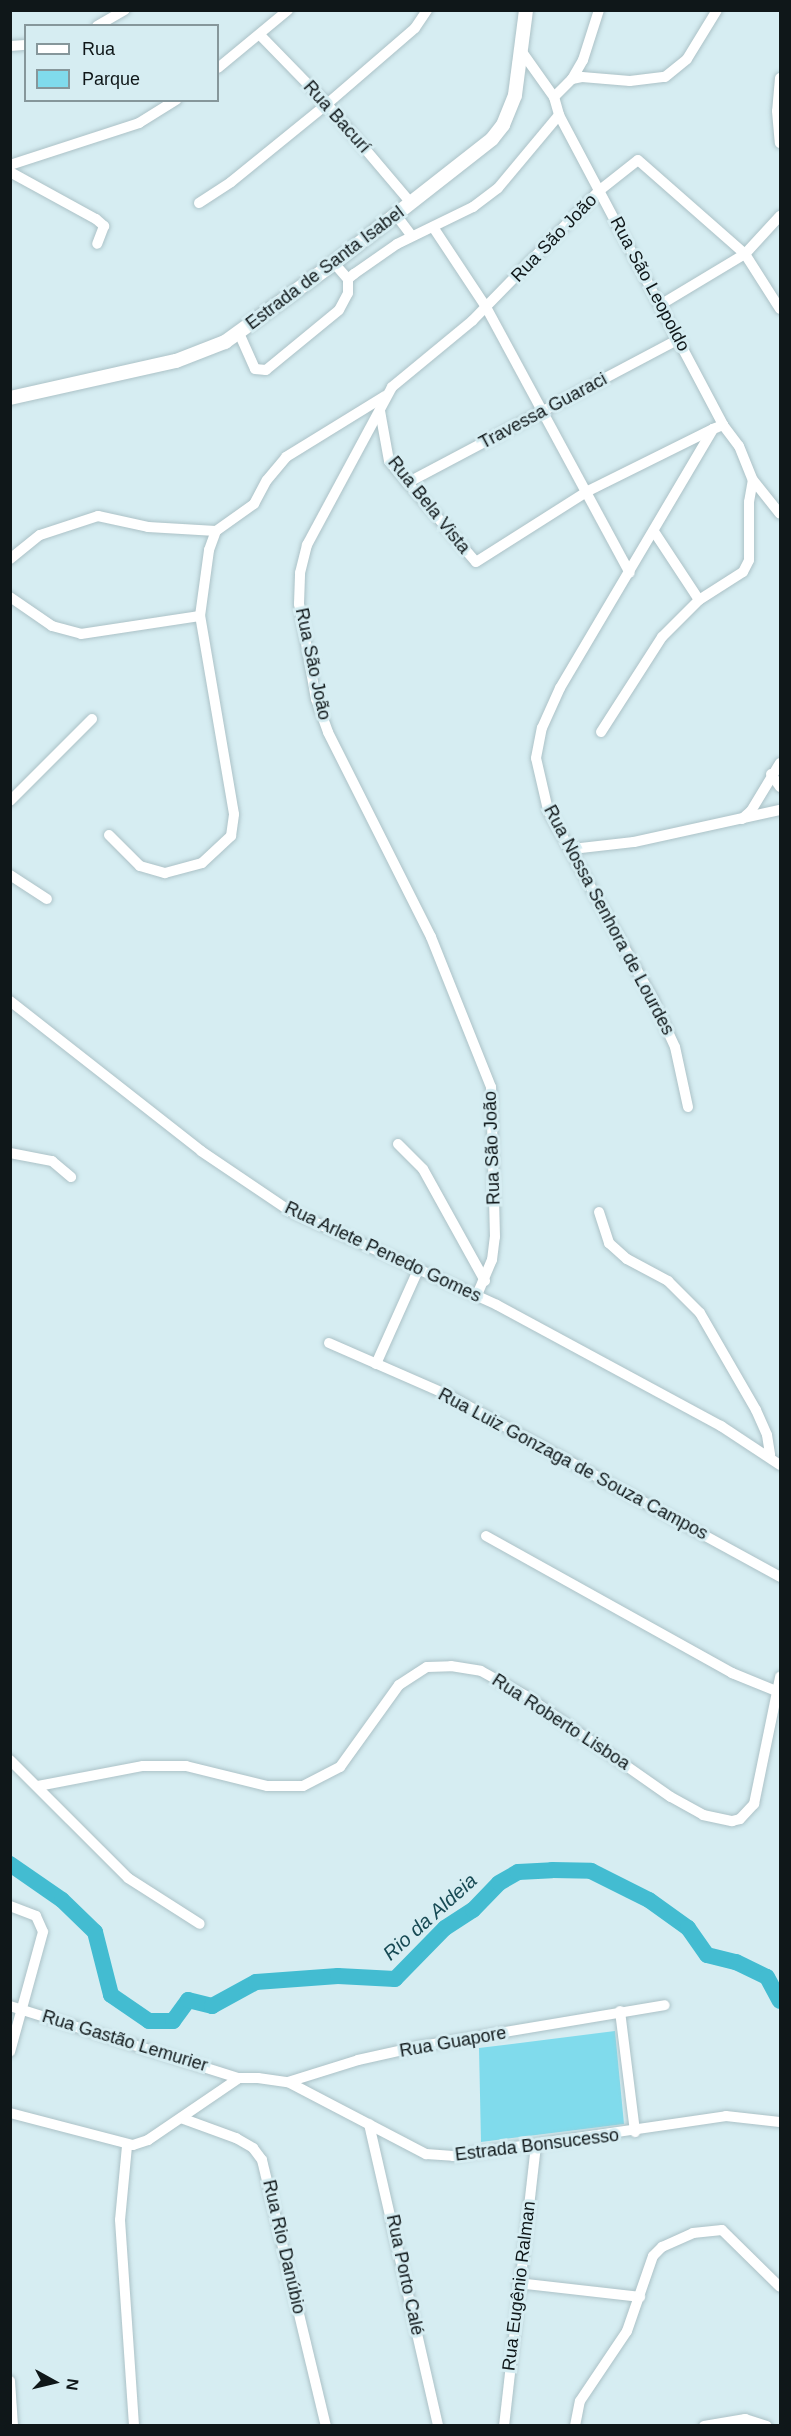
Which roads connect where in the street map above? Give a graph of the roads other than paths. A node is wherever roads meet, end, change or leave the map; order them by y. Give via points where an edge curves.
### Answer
1 (125, 10) edge
2 (288, 10) edge
3 (427, 10) edge
4 (526, 10) edge
5 (599, 10) edge
6 (717, 10) edge
7 (100, 24) edge
8 (260, 34) junction
9 (522, 52) junction
10 (219, 67) edge
11 (780, 78) edge
12 (572, 79) junction
13 (554, 97) junction
14 (173, 102) edge
15 (327, 104) junction
16 (559, 115) junction
17 (780, 143) edge
18 (10, 165) edge
19 (10, 172) edge
20 (600, 190) junction
21 (410, 202) junction
22 (199, 203) dead end
23 (396, 215) junction
24 (780, 216) edge
25 (433, 227) junction
26 (412, 236) junction
27 (97, 244) dead end
28 (745, 254) junction
29 (334, 263) junction
30 (348, 279) junction
31 (660, 305) junction
32 (486, 308) junction
33 (780, 309) edge
34 (239, 333) junction
35 (679, 339) junction
36 (385, 396) junction
37 (13, 399) edge
38 (380, 411) junction
39 (540, 413) junction
40 (718, 427) junction
41 (753, 480) junction
42 (407, 483) junction
43 (588, 491) junction
44 (780, 514) edge
45 (216, 531) junction
46 (655, 533) junction
47 (10, 559) edge
48 (630, 573) junction
49 (10, 597) edge
50 (699, 600) junction
51 (200, 616) junction
52 (92, 719) dead end
53 (601, 732) dead end
54 (780, 763) edge
55 (771, 774) junction
56 (780, 787) edge
57 (10, 801) edge
58 (780, 810) edge
59 (740, 820) junction
60 (109, 835) dead end
61 (572, 849) junction
62 (10, 875) edge
63 (47, 899) dead end
64 (10, 1001) edge
65 (688, 1107) dead end
66 (398, 1144) dead end
67 (10, 1153) edge
68 (71, 1177) dead end
69 (598, 1212) dead end
70 (418, 1270) junction
71 (485, 1281) junction
72 (477, 1296) junction
73 (329, 1343) dead end
74 (376, 1364) junction
75 (770, 1455) junction
76 (780, 1465) edge
77 (486, 1536) dead end
78 (780, 1576) edge
79 (780, 1677) edge
80 (776, 1691) junction
81 (10, 1760) edge
82 (38, 1786) junction
83 (10, 1906) edge
84 (200, 1924) dead end
85 (665, 2005) dead end
86 (15, 2008) edge
87 (620, 2011) junction
88 (10, 2052) edge
89 (239, 2078) junction
90 (288, 2082) junction
91 (10, 2113) edge
92 (181, 2118) junction
93 (780, 2122) edge
94 (369, 2124) junction
95 (635, 2132) junction
96 (127, 2146) junction
97 (536, 2147) junction
98 (779, 2281) edge
99 (518, 2283) junction
100 (640, 2297) junction
101 (10, 2381) edge
102 (13, 2426) edge
103 (134, 2426) edge
104 (326, 2426) edge
105 (438, 2426) edge
106 (504, 2426) edge
107 (575, 2426) edge
108 (704, 2426) edge
109 (767, 2426) edge

1 - 7 street
2 - 8 street
3 - 15 street via 415,28
4 - 9 main road, Estrada de Santa Isabel
5 - 12 street via 583,60
6 - 12 street via 687,59 665,77
8 - 10 street
8 - 15 street, Rua Bacurí
9 - 13 street, Rua São Leopoldo
9 - 21 main road, Estrada de Santa Isabel via 515,95 503,125 492,139
11 - 17 street
12 - 13 street
13 - 16 street, Rua São Leopoldo
14 - 18 street via 129,127
15 - 21 street, Rua Bacurí
15 - 22 street
16 - 20 street, Rua São Leopoldo
16 - 25 street via 498,188 473,207
19 - 27 street via 96,219 104,226
20 - 28 street, Rua São João via 638,160
20 - 31 street, Rua São Leopoldo
20 - 32 street, Rua São João
21 - 23 main road, Estrada de Santa Isabel
23 - 26 street
23 - 29 main road, Estrada de Santa Isabel
24 - 28 street
25 - 26 street
25 - 32 street
26 - 30 street
28 - 31 street
28 - 33 street
29 - 30 street
29 - 34 main road, Estrada de Santa Isabel
30 - 34 street via 348,293 339,310 266,370 255,369
31 - 35 street, Rua São Leopoldo
32 - 36 street, Rua São João
32 - 39 street
34 - 37 main road, Estrada de Santa Isabel via 176,361
35 - 39 street, Travessa Guaraci
35 - 40 street, Rua São Leopoldo
36 - 38 street, Rua São João
36 - 45 street via 286,457 254,504
38 - 42 street, Rua Bela Vista via 385,451
38 - 71 street, Rua São João via 308,545 300,573 299,604 316,699 327,732 431,937 491,1087 495,1237
39 - 42 street, Travessa Guaraci
39 - 43 street
40 - 41 street, Rua São Leopoldo via 739,446
40 - 43 street
40 - 46 street, Rua Nossa Senhora de Lourdes
41 - 44 street, Rua São Leopoldo
41 - 50 street via 749,560 729,583
42 - 43 street, Rua Bela Vista via 476,562
43 - 48 street
45 - 47 street via 148,527 98,516 40,535
45 - 51 street via 204,568
46 - 48 street, Rua Nossa Senhora de Lourdes
46 - 50 street
48 - 61 street, Rua Nossa Senhora de Lourdes via 560,688 538,742 536,758 548,810
49 - 51 street via 52,626 81,634
50 - 53 street via 662,637
51 - 60 street via 234,814 231,836 202,862 165,873 140,866
52 - 57 street
54 - 55 street
55 - 56 street
55 - 59 street via 755,805
58 - 59 street
59 - 61 street via 634,842
61 - 65 street, Rua Nossa Senhora de Lourdes via 675,1047
62 - 63 street
64 - 70 street, Rua Arlete Penedo Gomes via 201,1151 290,1211
66 - 71 street via 423,1169
67 - 68 street via 52,1161
69 - 75 street via 609,1243 627,1259 668,1281 699,1313 756,1410 767,1435
70 - 72 street, Rua Arlete Penedo Gomes
70 - 74 street
71 - 72 street, Rua São João
72 - 75 street, Rua Arlete Penedo Gomes
73 - 74 street, Rua Luiz Gonzaga de Souza Campos
74 - 78 street, Rua Luiz Gonzaga de Souza Campos via 486,1414
75 - 76 street, Rua Arlete Penedo Gomes
77 - 80 street via 732,1673
79 - 80 street
80 - 82 street, Rua Roberto Lisboa via 767,1753 754,1804 740,1819 732,1821 704,1815 671,1797 528,1696 481,1671 451,1666 427,1667 399,1685 340,1767 303,1786 267,1786 186,1766 143,1766
81 - 82 street
82 - 84 street via 128,1878
83 - 86 street via 36,1916 41,1923 38,1950
85 - 87 street, Rua Guapore
86 - 88 street
86 - 89 street, Rua Gastão Lemurier
87 - 90 street, Rua Guapore via 421,2046
87 - 95 street
89 - 90 street, Estrada Bonsucesso
89 - 92 street
90 - 94 street, Estrada Bonsucesso
91 - 96 street
92 - 96 street via 148,2140
92 - 104 street, Rua Rio Danúbio via 236,2138 253,2148 262,2160
93 - 95 street, Estrada Bonsucesso via 726,2116
94 - 97 street, Estrada Bonsucesso via 419,2150 441,2156
94 - 105 street, Rua Porto Calé
95 - 97 street, Estrada Bonsucesso
96 - 103 street via 120,2220
97 - 99 street, Rua Eugênio Ralman
98 - 100 street via 723,2230 693,2233 662,2247 653,2256
99 - 100 street
99 - 106 street, Rua Eugênio Ralman
100 - 107 street via 627,2331 580,2401
101 - 102 street
108 - 109 street via 745,2419

